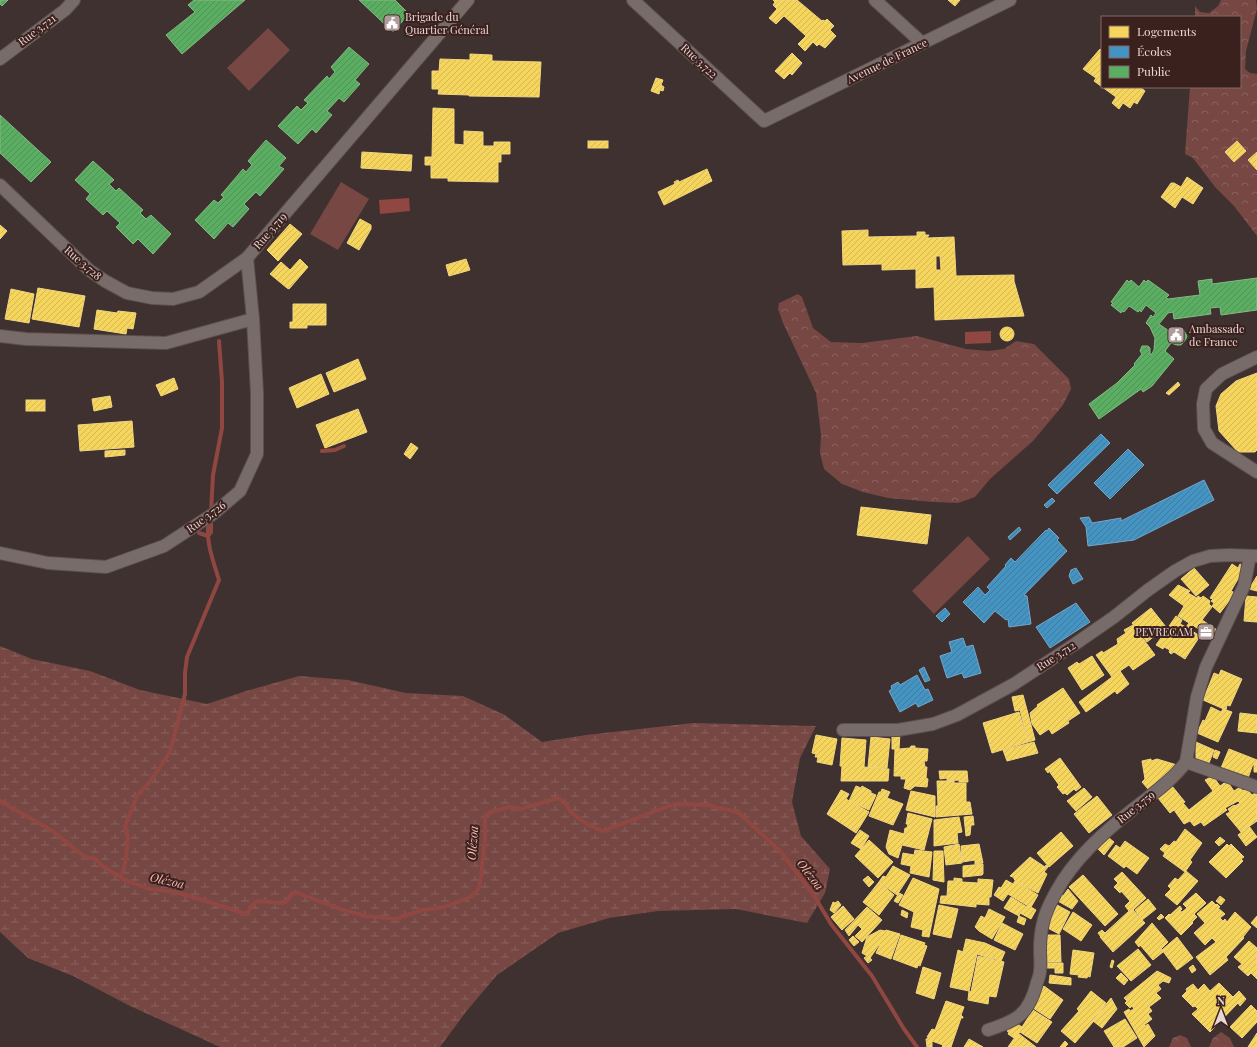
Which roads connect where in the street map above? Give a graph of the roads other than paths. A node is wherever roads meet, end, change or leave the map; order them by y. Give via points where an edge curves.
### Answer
1 (74, 0) edge
2 (633, 0) edge
3 (875, 0) edge
4 (1010, 0) edge
5 (463, 2) edge
6 (922, 43) junction
7 (0, 59) edge
8 (764, 121) joint
9 (0, 185) edge
10 (247, 258) junction
11 (253, 319) junction
12 (0, 336) edge
13 (1257, 356) edge
14 (1257, 472) edge
15 (0, 553) edge
16 (1253, 556) edge
17 (843, 730) dead end
18 (1186, 762) junction
19 (1257, 787) edge
20 (988, 1030) dead end

1 - 7 street, Rue 3.721 via 65,10
2 - 8 street, Rue 3.722
3 - 6 street
4 - 6 street, Avenue de France
5 - 10 street, Rue 3.719
6 - 8 street, Avenue de France
9 - 10 street, Rue 3.728 via 89,270 127,293 173,299 200,292
10 - 11 street, Rue 3.719
11 - 12 street via 166,343
11 - 15 street, Rue 3.726 via 257,454 240,491 213,514 164,546 106,567 48,563
13 - 14 street via 1222,374 1206,390 1203,404 1204,429 1212,443
16 - 17 street, Rue 3.712 via 1210,556 1193,561 1014,684 957,715 933,724 898,730
16 - 18 street via 1244,586 1206,666 1197,697
18 - 19 street
18 - 20 street, Rue 3.759 via 1163,786 1100,837 1068,874 1056,892 1043,922 1040,971 1027,1009 1016,1019

